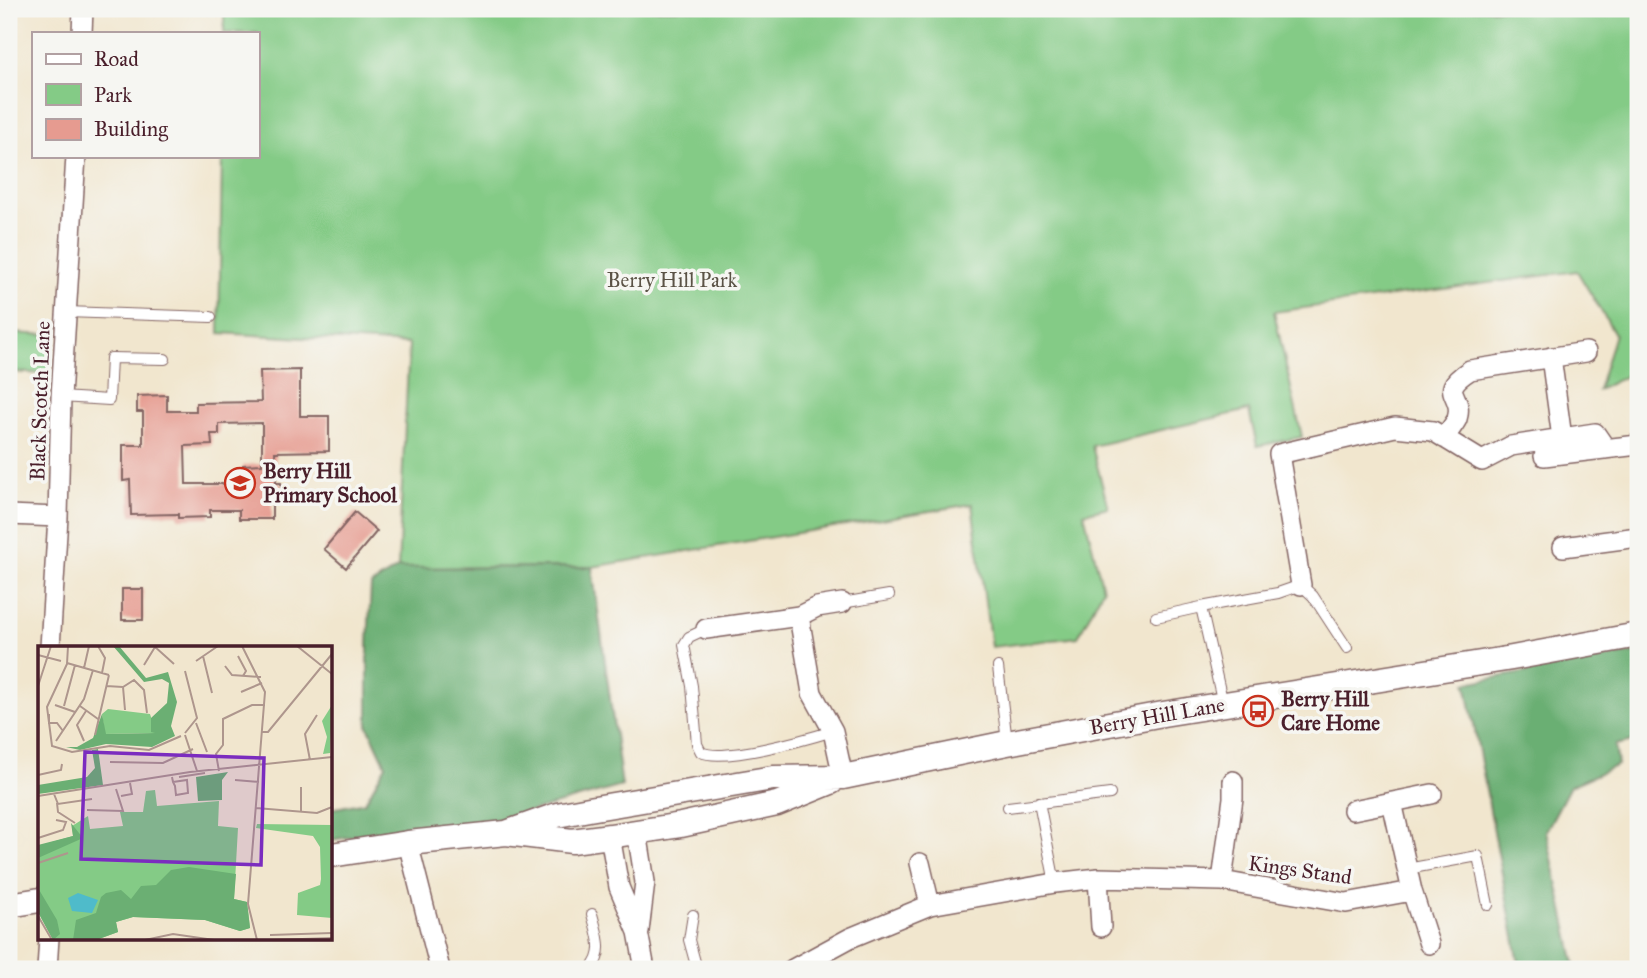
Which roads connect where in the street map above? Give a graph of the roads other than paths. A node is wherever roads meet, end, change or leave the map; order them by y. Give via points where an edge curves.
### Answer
1 (83, 9) edge
2 (82, 32) edge
3 (76, 158) edge
4 (66, 312) junction
5 (211, 317) dead end
6 (1586, 352) dead end
7 (1551, 357) junction
8 (165, 359) dead end
9 (61, 397) junction
10 (1444, 438) junction
11 (1562, 438) junction
12 (1638, 445) edge
13 (1606, 449) junction
14 (1544, 456) dead end
15 (9, 514) edge
16 (58, 517) junction
17 (1638, 537) edge
18 (1563, 547) dead end
19 (1301, 585) junction
20 (889, 594) dead end
21 (842, 603) joint
22 (1201, 607) junction
23 (799, 616) junction
24 (1156, 617) dead end
25 (706, 629) joint
26 (1638, 635) edge
27 (50, 646) edge
28 (1347, 648) dead end
29 (998, 667) dead end
30 (1223, 704) junction
31 (833, 732) junction
32 (1007, 743) junction
33 (843, 777) junction
34 (1233, 781) dead end
35 (1110, 794) dead end
36 (1432, 794) dead end
37 (1039, 802) junction
38 (1392, 802) junction
39 (1008, 807) dead end
40 (1353, 810) dead end
41 (614, 820) junction
42 (637, 832) junction
43 (408, 843) junction
44 (332, 855) edge
45 (920, 863) dead end
46 (1407, 869) junction
47 (1098, 878) junction
48 (1222, 881) junction
49 (1055, 883) junction
50 (1412, 891) junction
51 (38, 900) edge
52 (9, 905) edge
53 (930, 905) junction
54 (1488, 905) dead end
55 (592, 914) dead end
56 (693, 915) dead end
57 (1101, 927) dead end
58 (638, 932) junction
59 (49, 940) edge
60 (1429, 944) dead end
61 (47, 969) edge
62 (440, 969) edge
63 (590, 969) edge
64 (645, 969) edge
65 (697, 969) edge
66 (793, 969) edge

1 - 2 street
3 - 4 street, Black Scotch Lane
4 - 5 lane
4 - 9 street, Black Scotch Lane
6 - 7 street
7 - 10 street via 1471,370 1456,380 1452,390 1457,418
7 - 11 street
8 - 9 lane via 111,358 108,401
9 - 16 street, Black Scotch Lane
10 - 11 street via 1482,461 1511,446
10 - 19 street via 1433,431 1395,427 1279,454
11 - 13 street via 1595,433
12 - 13 street
13 - 14 street
15 - 16 street
16 - 27 street, Black Scotch Lane
17 - 18 street
19 - 22 lane
19 - 28 lane
20 - 21 lane
21 - 23 street
22 - 24 lane
22 - 30 lane
23 - 25 street
23 - 31 street via 811,693
25 - 31 lane via 689,637 684,645 701,752 718,756
26 - 30 street, Berry Hill Lane
29 - 32 lane
30 - 32 street, Berry Hill Lane
31 - 33 street
32 - 33 street, Berry Hill Lane
33 - 41 street, Berry Hill Lane via 773,778
33 - 42 street, Berry Hill Lane via 777,804
34 - 48 street, Kings Stand
35 - 37 lane
36 - 38 street
37 - 39 lane
37 - 49 lane
38 - 40 street
38 - 46 street
41 - 42 street, Berry Hill Lane
41 - 43 street
41 - 58 street via 619,887
42 - 58 street via 645,882
43 - 44 street
43 - 62 street
45 - 53 street
46 - 50 street
46 - 54 lane via 1478,856
47 - 48 street, Kings Stand
47 - 49 street, Kings Stand
47 - 57 street
48 - 50 street, Kings Stand via 1346,903
49 - 53 street, Kings Stand
50 - 60 street
51 - 52 street
53 - 66 street, Kings Stand via 850,938
55 - 63 lane via 600,951
56 - 65 lane via 689,940
58 - 64 street
59 - 61 street

